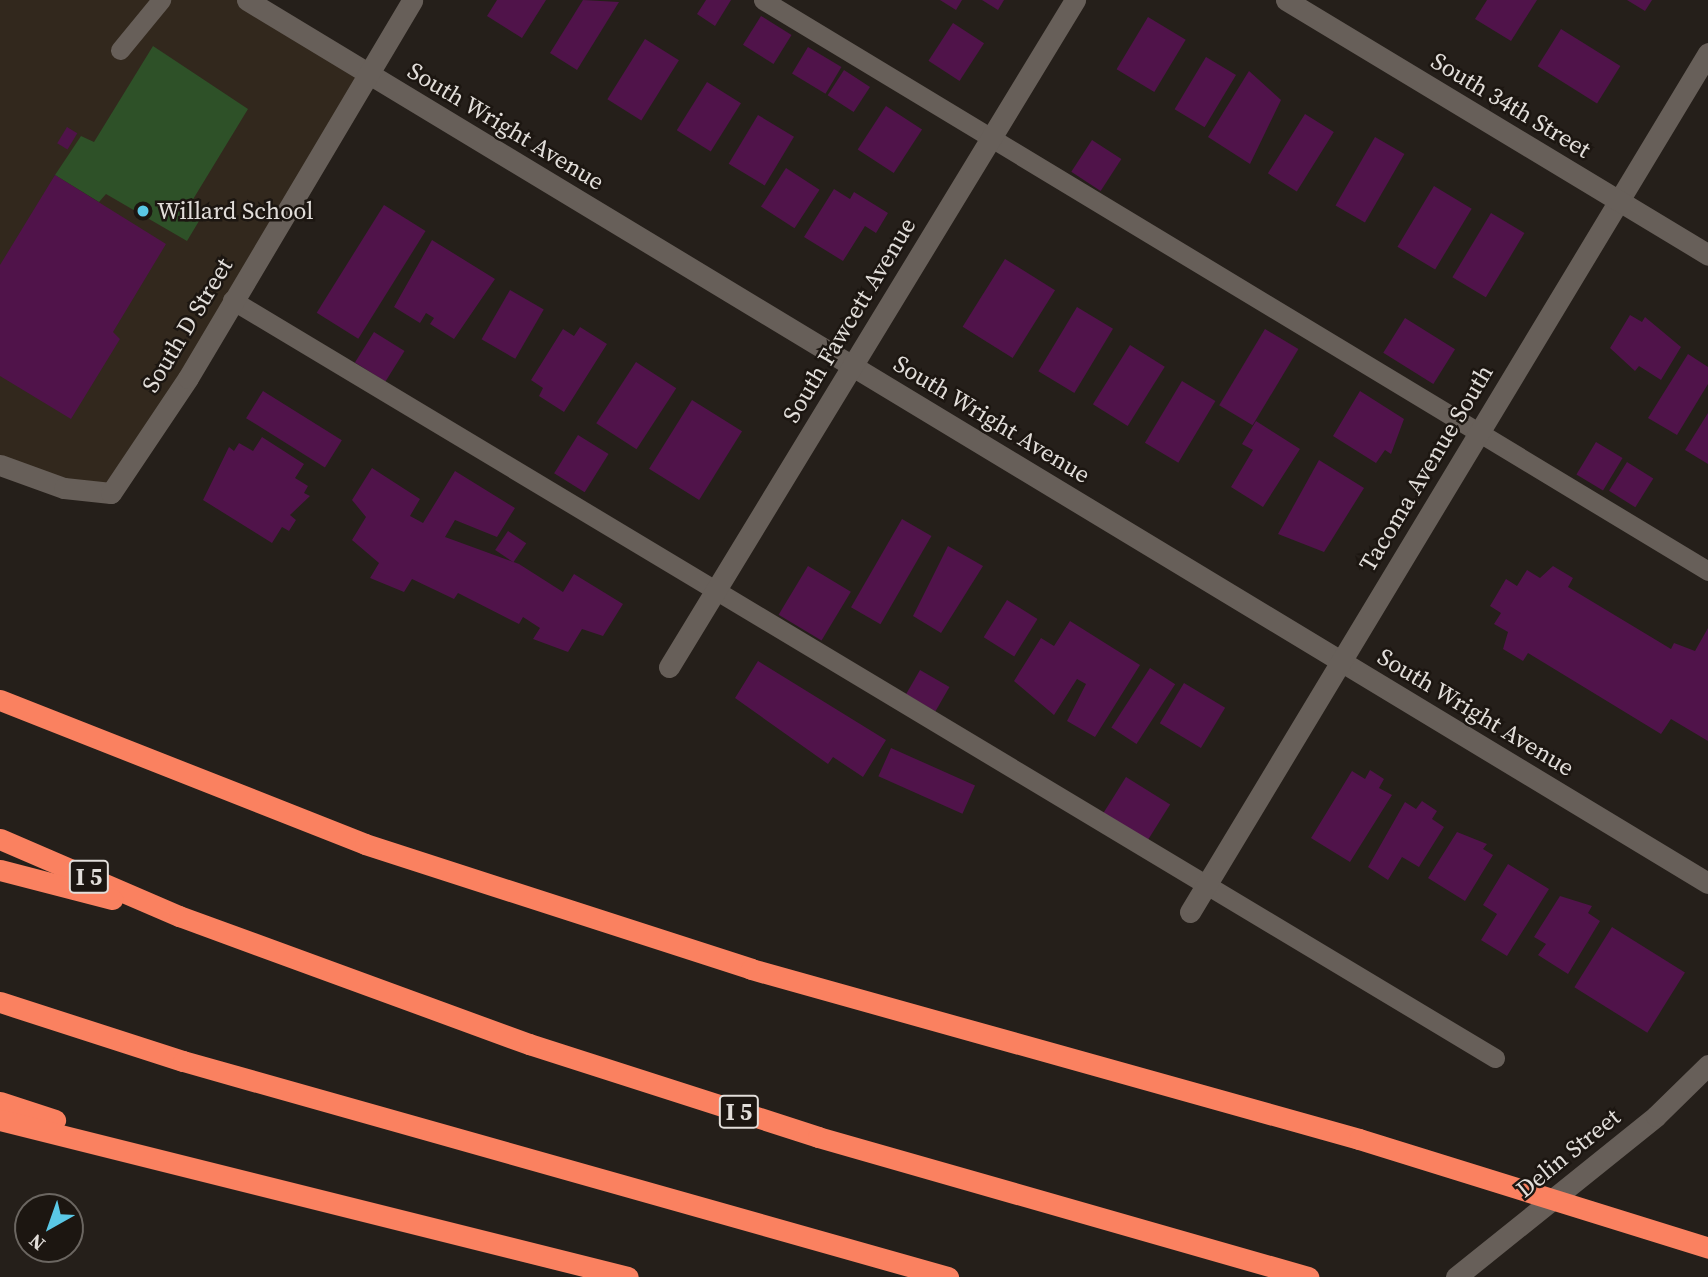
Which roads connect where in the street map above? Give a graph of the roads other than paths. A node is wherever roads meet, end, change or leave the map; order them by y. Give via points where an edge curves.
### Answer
1 (161, 0) edge
2 (247, 0) edge
3 (412, 0) edge
4 (763, 0) edge
5 (1075, 0) edge
6 (1286, 0) edge
7 (120, 50) dead end
8 (1708, 53) edge
9 (368, 74) junction
10 (992, 137) junction
11 (1619, 201) junction
12 (1708, 255) edge
13 (232, 300) junction
14 (853, 365) junction
15 (1479, 432) junction
16 (0, 465) edge
17 (1708, 571) edge
18 (717, 588) junction
19 (1340, 660) junction
20 (669, 667) dead end
21 (0, 700) edge
22 (0, 839) edge
23 (0, 870) edge
24 (1708, 883) edge
25 (1205, 887) junction
26 (1190, 912) dead end
27 (179, 916) junction
28 (0, 1002) edge
29 (1494, 1058) dead end
30 (1708, 1065) edge
31 (0, 1102) edge
32 (0, 1120) edge
33 (180, 1161) junction
34 (1708, 1248) edge
35 (628, 1277) edge
36 (948, 1277) edge
37 (1308, 1277) edge
38 (1456, 1277) edge

1 - 7 lane
2 - 9 street, South Wright Avenue
3 - 9 street, South D Street
4 - 10 lane
5 - 10 street, South Fawcett Avenue
6 - 11 street, South 34th Street
8 - 11 street, Tacoma Avenue South
9 - 13 street, South D Street
9 - 14 street, South Wright Avenue
10 - 14 street, South Fawcett Avenue
10 - 15 lane
11 - 12 street, South 34th Street
11 - 15 street, Tacoma Avenue South
13 - 16 street, South D Street via 111,493 64,488
13 - 18 lane
14 - 18 street, South Fawcett Avenue
14 - 19 street, South Wright Avenue
15 - 17 lane
15 - 19 street, Tacoma Avenue South
18 - 20 street, South Fawcett Avenue
18 - 25 lane
19 - 24 street, South Wright Avenue
19 - 25 street, Tacoma Avenue South
21 - 34 highway via 365,844 726,961 1359,1139
22 - 27 highway, I 5
23 - 27 highway, I 5
25 - 26 street, Tacoma Avenue South
25 - 29 lane
27 - 37 highway, I 5 via 529,1044 818,1137
28 - 36 highway via 183,1061
30 - 38 street, Delin Street via 1656,1116
31 - 33 highway
32 - 33 highway
33 - 35 highway

